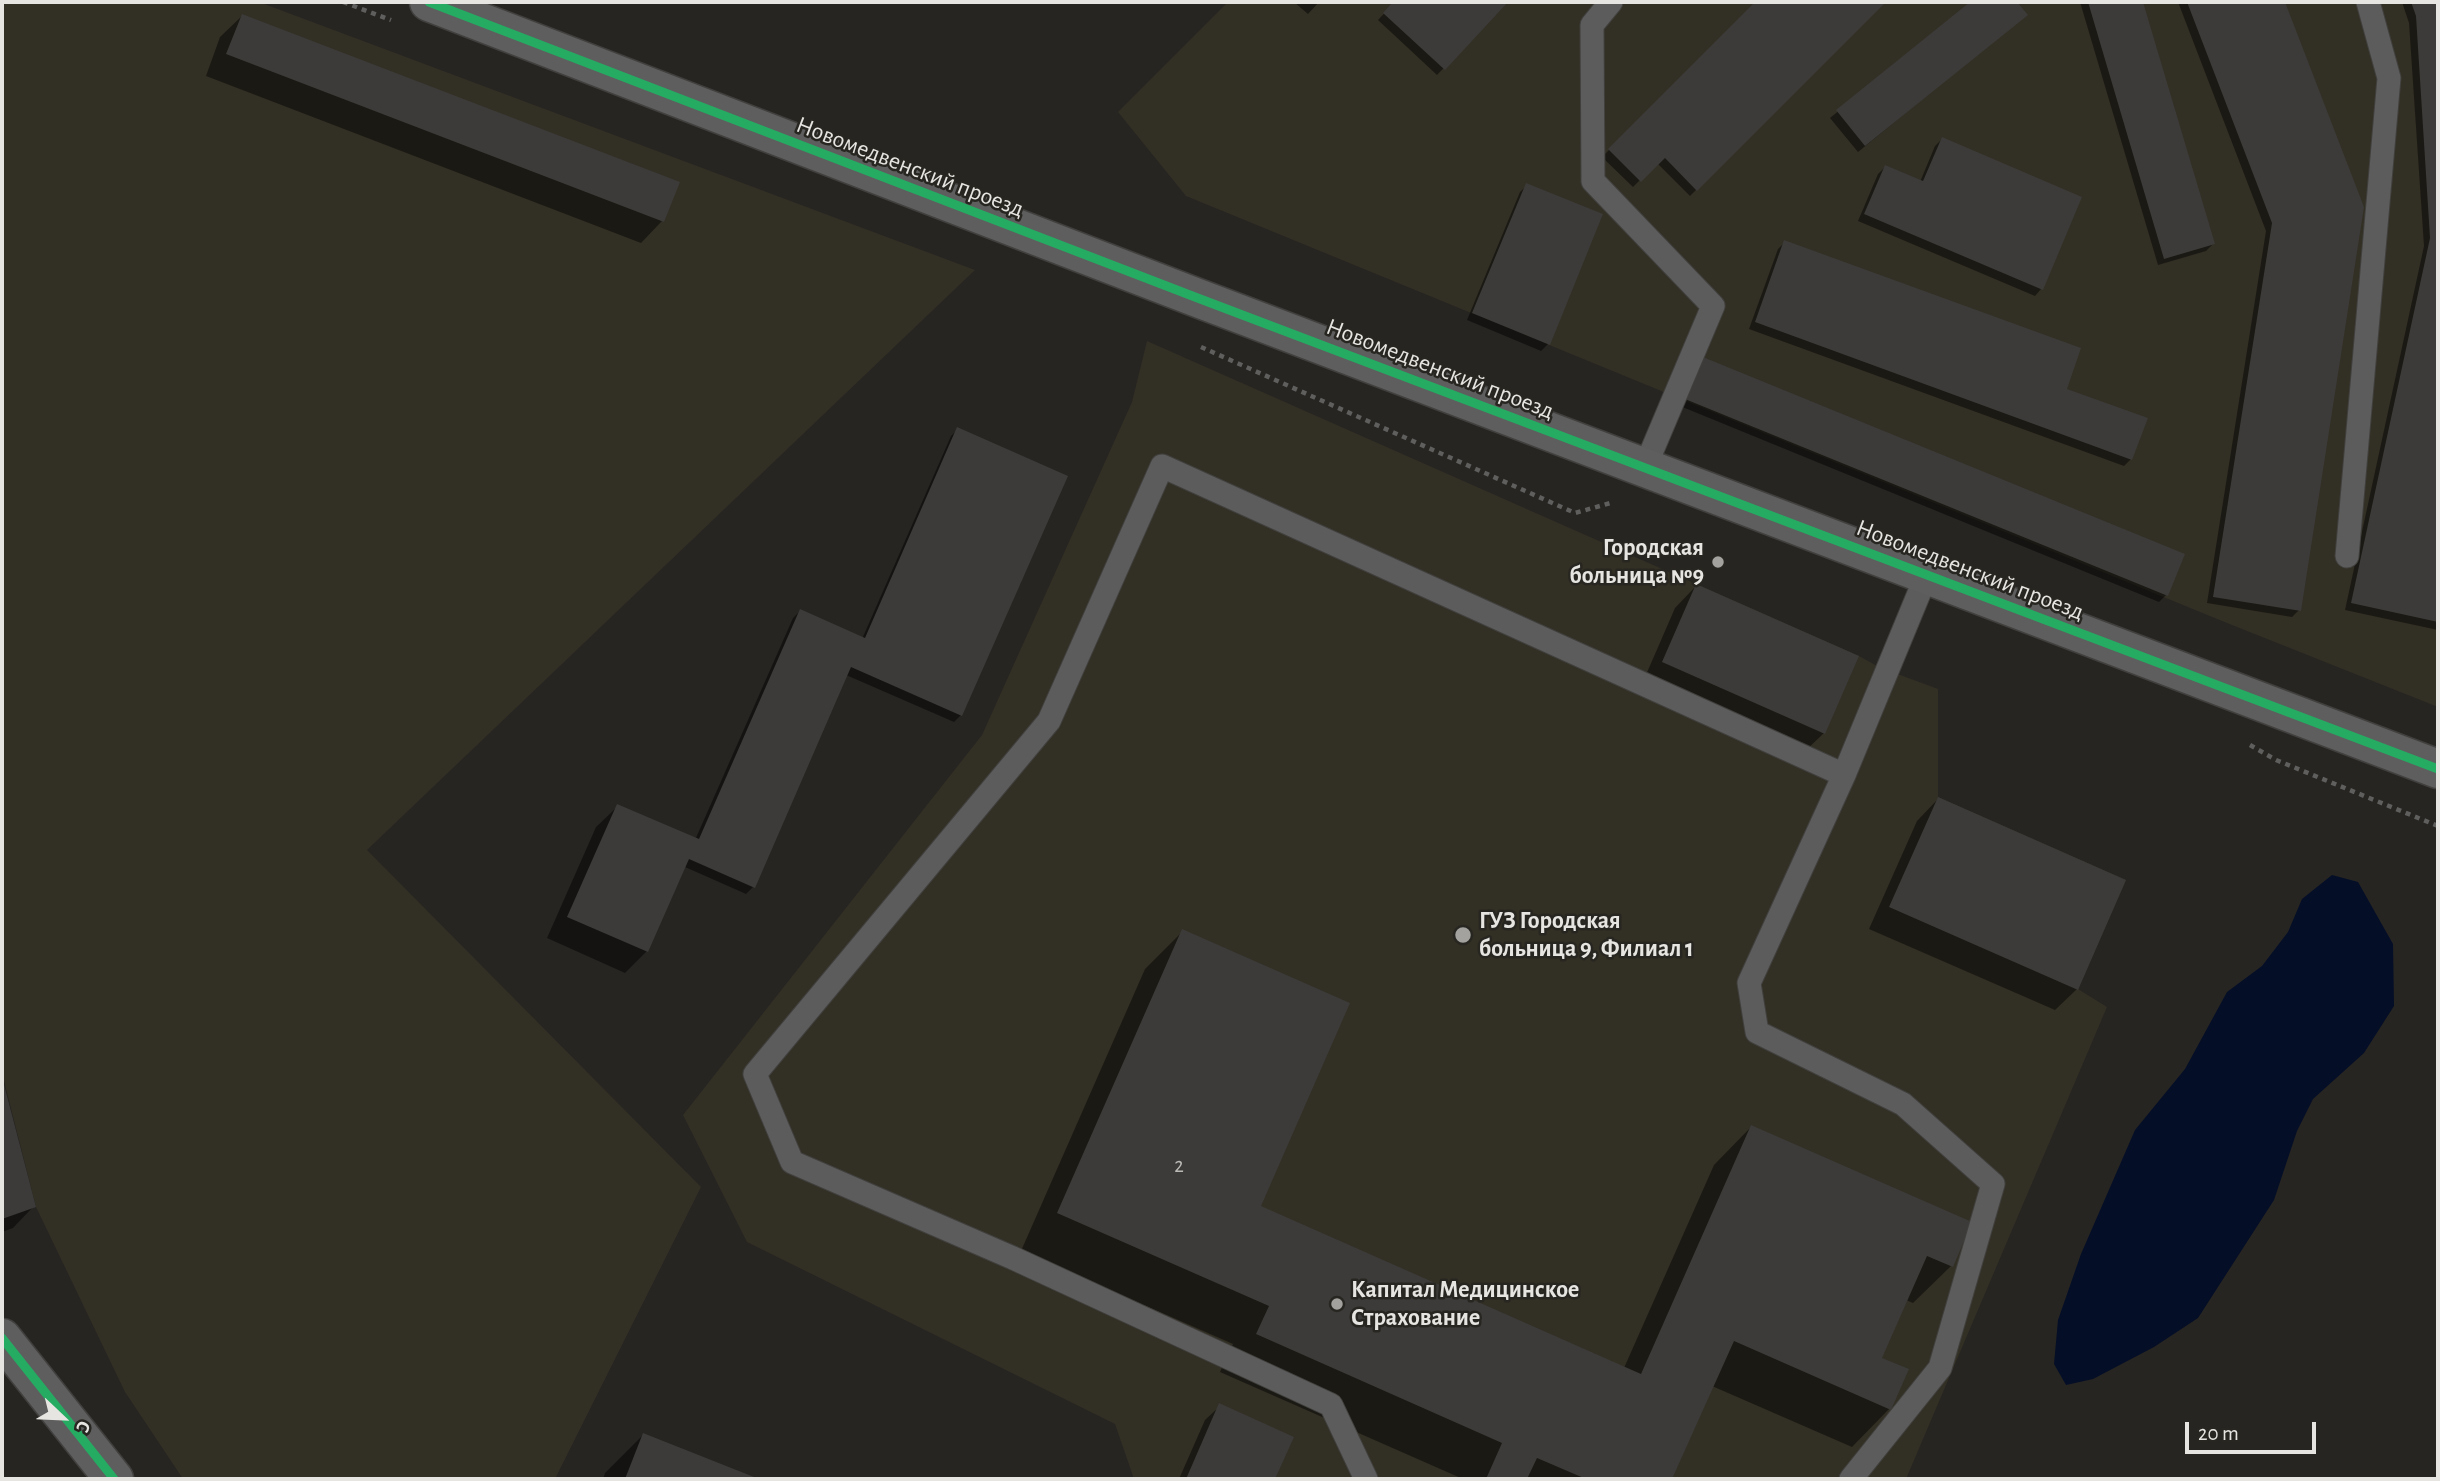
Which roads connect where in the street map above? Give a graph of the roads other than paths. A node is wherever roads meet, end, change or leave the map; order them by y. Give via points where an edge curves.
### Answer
1 (429, 2) edge
2 (1611, 2) edge
3 (2368, 2) edge
4 (1645, 467) junction
5 (2347, 556) dead end
6 (1927, 574) junction
7 (2438, 769) edge
8 (1844, 775) junction
9 (2, 1338) edge
10 (114, 1479) edge
11 (1366, 1479) edge
12 (1851, 1479) edge

1 - 4 street, Новомедвенский проезд
2 - 4 lane via 1592,25 1592,181 1713,306
3 - 5 lane via 2389,78
4 - 6 street, Новомедвенский проезд
6 - 7 street, Новомедвенский проезд
6 - 8 lane
8 - 11 lane via 1162,466 1049,721 755,1074 792,1162 1331,1405
8 - 12 lane via 1749,984 1757,1032 1903,1104 1993,1184 1940,1368
9 - 10 street

